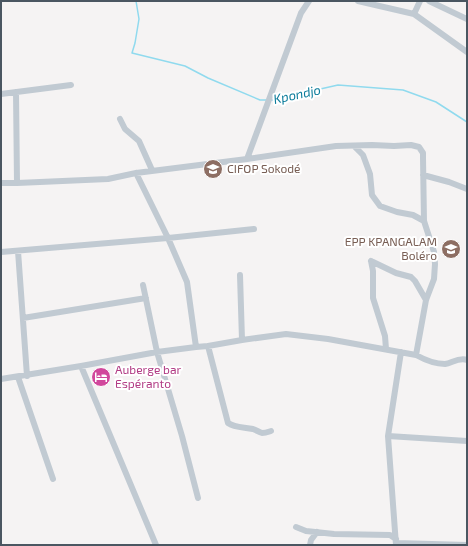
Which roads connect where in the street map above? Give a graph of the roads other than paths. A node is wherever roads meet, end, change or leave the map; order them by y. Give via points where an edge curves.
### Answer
1 (309, 1) edge
2 (358, 1) edge
3 (420, 1) edge
4 (429, 1) edge
5 (414, 14) junction
6 (467, 19) edge
7 (467, 52) edge
8 (71, 85) dead end
9 (16, 92) junction
10 (1, 94) edge
11 (120, 119) dead end
12 (354, 146) junction
13 (247, 159) junction
14 (152, 170) junction
15 (136, 172) junction
16 (423, 175) junction
17 (1, 183) edge
18 (17, 183) junction
19 (467, 189) edge
20 (424, 221) junction
21 (254, 229) dead end
22 (168, 238) junction
23 (18, 250) junction
24 (1, 252) edge
25 (240, 275) dead end
26 (143, 285) dead end
27 (146, 298) junction
28 (426, 300) junction
29 (23, 318) junction
30 (242, 340) junction
31 (196, 346) junction
32 (208, 346) junction
33 (386, 350) junction
34 (157, 352) junction
35 (401, 352) junction
36 (416, 355) junction
37 (467, 360) edge
38 (80, 366) junction
39 (27, 376) junction
40 (18, 377) junction
41 (1, 379) edge
42 (271, 431) dead end
43 (388, 436) junction
44 (467, 442) edge
45 (53, 479) dead end
46 (198, 498) dead end
47 (296, 527) dead end
48 (317, 532) junction
49 (396, 542) edge
50 (156, 545) edge
51 (310, 545) edge
52 (467, 545) edge

1 - 13 street
2 - 5 street
3 - 5 street
4 - 6 street
5 - 7 street
8 - 9 street
9 - 10 street
9 - 18 street
11 - 14 street via 125,129 139,141
12 - 13 street via 336,146
12 - 16 street via 419,147 423,153
12 - 20 street via 363,155 370,174 372,195 380,206 413,215
13 - 14 street
14 - 15 street
15 - 18 street via 108,179
15 - 22 street
16 - 19 street
16 - 20 street
17 - 18 street
20 - 28 street via 434,252 435,264 434,279
21 - 22 street
22 - 23 street
22 - 31 street via 187,282
23 - 24 street
23 - 29 street
25 - 30 street
26 - 27 street
27 - 29 street
27 - 34 street
28 - 33 street via 411,277 371,261 373,298 385,336
28 - 36 street
29 - 39 street
30 - 32 street
30 - 33 street via 286,334
31 - 32 street
31 - 34 street
32 - 42 street via 228,423 261,432
33 - 35 street
34 - 38 street
34 - 46 street
35 - 36 street
35 - 43 street
36 - 37 street via 425,360 446,364
38 - 39 street
38 - 50 street
39 - 40 street
40 - 41 street
40 - 45 street
43 - 44 street
43 - 49 street
47 - 48 street
48 - 49 street via 390,535
48 - 51 street
49 - 52 street

